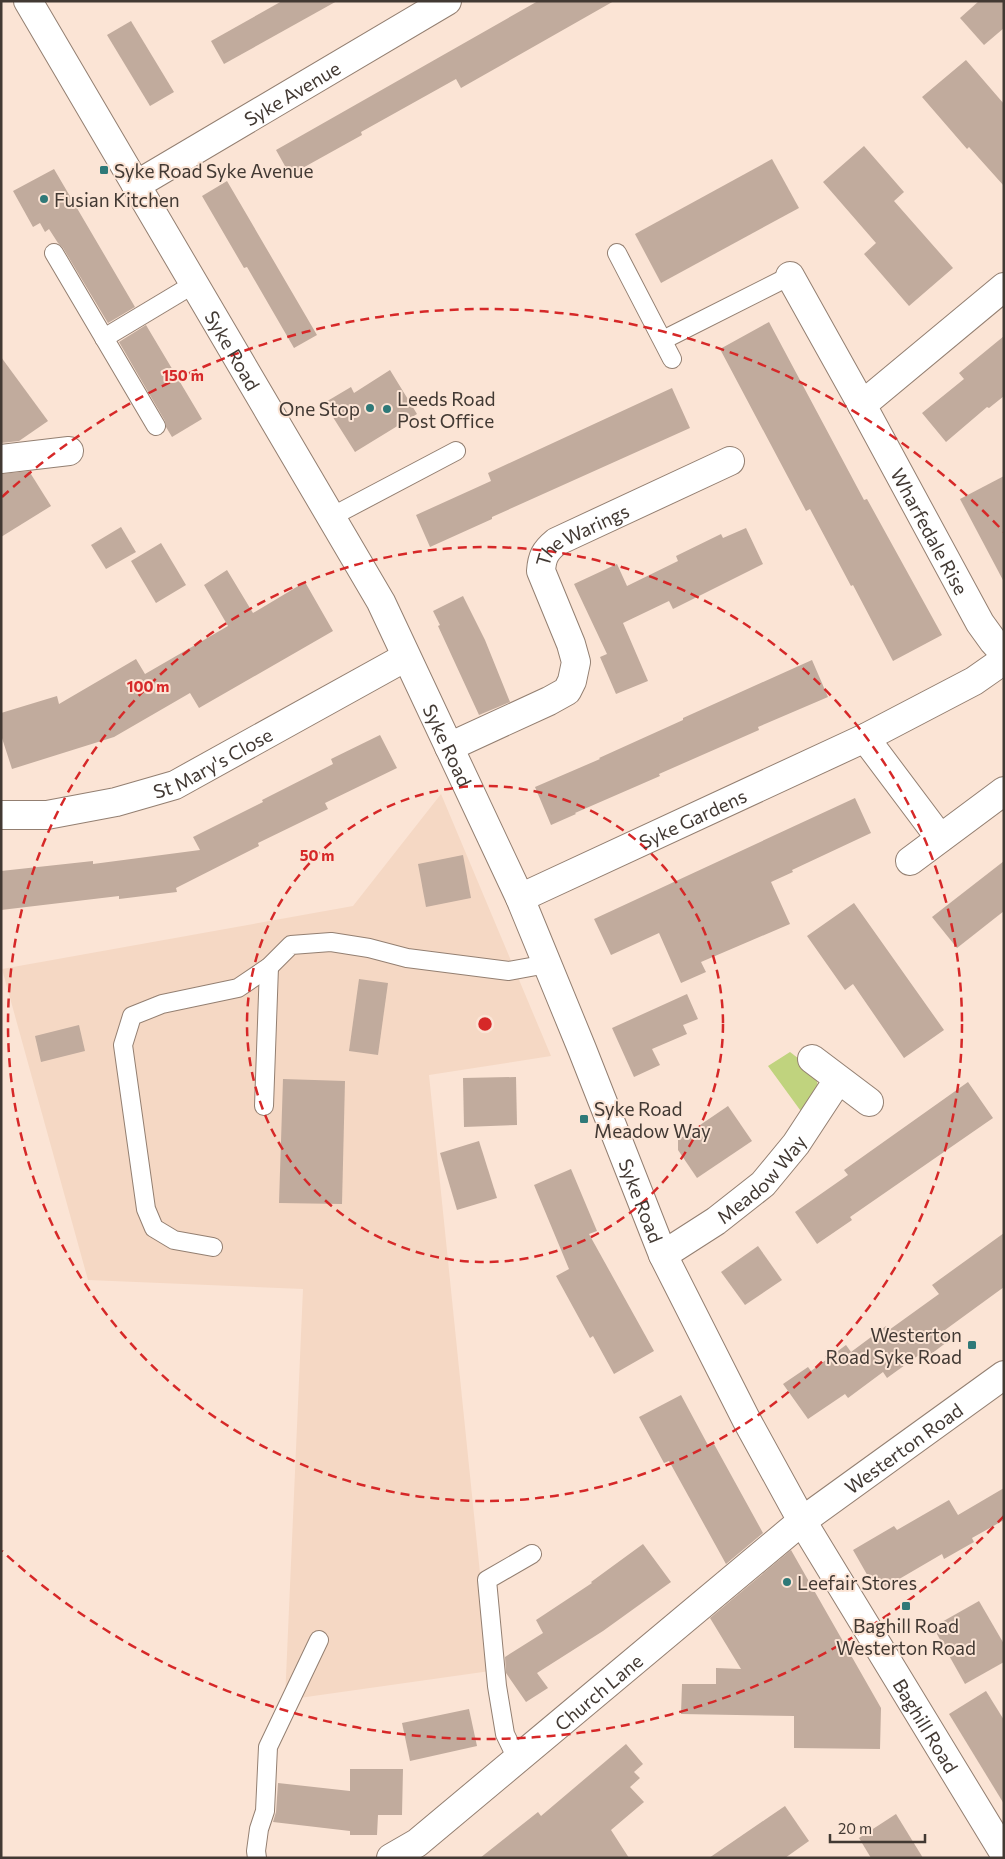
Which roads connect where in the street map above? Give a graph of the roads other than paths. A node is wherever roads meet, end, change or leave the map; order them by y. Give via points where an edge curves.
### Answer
1 (28, 1) edge
2 (447, 1) edge
3 (136, 185) junction
4 (54, 254) dead end
5 (617, 254) dead end
6 (790, 276) joint
7 (194, 284) junction
8 (1004, 287) edge
9 (104, 338) junction
10 (663, 340) junction
11 (672, 359) dead end
12 (862, 405) junction
13 (156, 426) dead end
14 (68, 451) dead end
15 (456, 451) dead end
16 (1, 459) edge
17 (730, 461) dead end
18 (331, 517) junction
19 (1004, 653) edge
20 (406, 657) junction
21 (1004, 660) edge
22 (865, 738) junction
23 (449, 747) junction
24 (1004, 791) edge
25 (1, 814) edge
26 (940, 838) junction
27 (910, 861) dead end
28 (520, 898) junction
29 (547, 964) junction
30 (269, 967) junction
31 (812, 1058) dead end
32 (838, 1080) junction
33 (868, 1102) dead end
34 (264, 1106) dead end
35 (213, 1247) dead end
36 (663, 1255) junction
37 (1004, 1375) edge
38 (802, 1521) junction
39 (532, 1554) dead end
40 (319, 1640) dead end
41 (517, 1759) junction
42 (1000, 1836) edge
43 (257, 1858) edge
44 (391, 1858) edge

1 - 3 street, Syke Road
2 - 3 street, Syke Avenue
3 - 7 street, Syke Road
4 - 9 lane
5 - 10 lane
6 - 10 lane
6 - 12 street, Wharfedale Rise
7 - 9 lane
7 - 18 street, Syke Road
8 - 12 street
9 - 13 lane
10 - 11 lane
12 - 19 street, Wharfedale Rise via 980,623
14 - 16 street
15 - 18 lane
17 - 23 street, The Warings via 556,542 547,550 541,571 571,644 576,662 572,681 567,691 549,701
18 - 20 street, Syke Road via 381,602
20 - 23 street, Syke Road
20 - 25 street, St Mary's Close via 175,785 116,802 47,815
21 - 22 street, Syke Gardens via 974,681
22 - 26 street
22 - 28 street, Syke Gardens
23 - 28 street, Syke Road
24 - 26 street
26 - 27 street
28 - 29 street, Syke Road
29 - 30 lane via 509,972 407,958 331,942 291,946
29 - 36 street, Syke Road
30 - 34 lane
30 - 35 lane via 238,988 162,1004 132,1016 123,1045 146,1209 154,1228 174,1240
31 - 32 street
32 - 33 street
32 - 36 street, Meadow Way via 796,1144 763,1184 716,1221
36 - 38 street, Syke Road
37 - 38 street, Westerton Road
38 - 41 street, Church Lane
38 - 42 street, Baghill Road
39 - 41 lane via 487,1580 505,1734
40 - 43 lane via 268,1747 265,1811 259,1829
41 - 44 street, Church Lane via 417,1843

